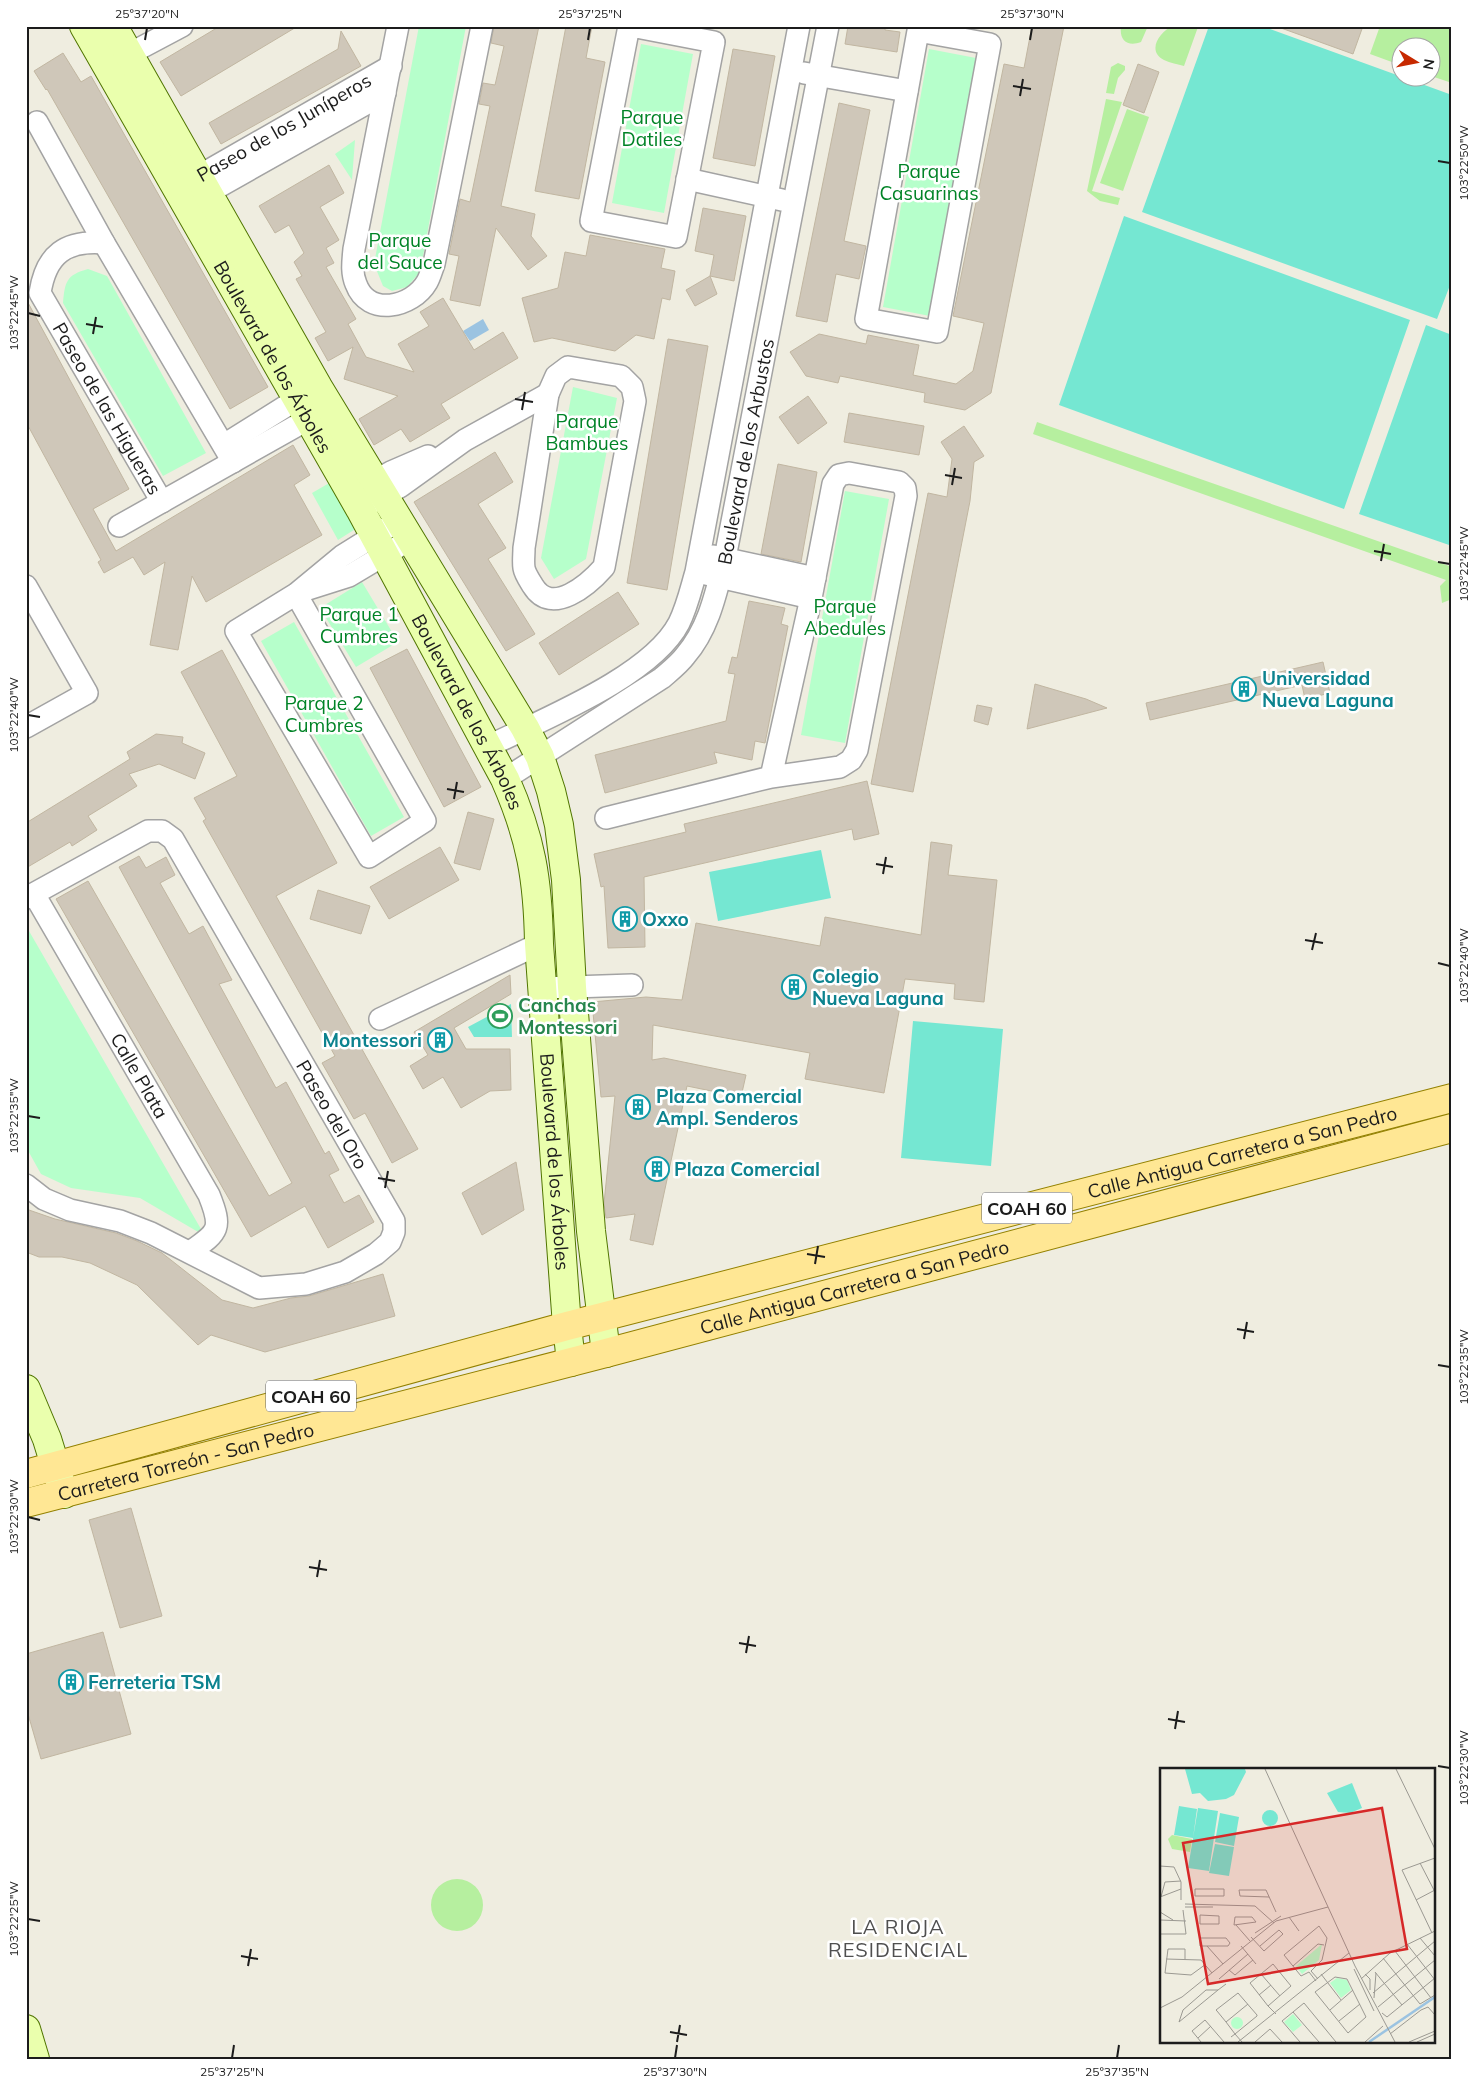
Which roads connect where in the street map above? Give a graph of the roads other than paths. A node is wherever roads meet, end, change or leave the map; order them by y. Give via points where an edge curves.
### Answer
1 (182, 26) edge
2 (398, 26) edge
3 (482, 26) edge
4 (630, 26) edge
5 (799, 26) edge
6 (828, 26) edge
7 (110, 40) edge
8 (390, 66) junction
9 (791, 70) junction
10 (818, 76) junction
11 (908, 91) junction
12 (385, 93) junction
13 (37, 122) dead end
14 (687, 179) junction
15 (192, 191) junction
16 (767, 197) junction
17 (793, 203) junction
18 (104, 243) junction
19 (548, 394) junction
20 (313, 403) junction
21 (228, 454) junction
22 (379, 488) junction
23 (162, 502) junction
24 (356, 502) junction
25 (119, 526) dead end
26 (405, 530) junction
27 (380, 545) junction
28 (698, 563) junction
29 (722, 568) junction
30 (26, 586) edge
31 (813, 588) junction
32 (296, 594) junction
33 (26, 727) edge
34 (526, 728) junction
35 (487, 748) junction
36 (540, 756) junction
37 (771, 777) junction
38 (505, 779) junction
39 (606, 818) dead end
40 (30, 896) edge
41 (539, 944) junction
42 (632, 985) dead end
43 (572, 987) junction
44 (543, 988) junction
45 (380, 1019) dead end
46 (1452, 1098) edge
47 (1452, 1128) edge
48 (26, 1185) edge
49 (190, 1252) junction
50 (601, 1318) junction
51 (567, 1326) junction
52 (606, 1354) junction
53 (571, 1362) junction
54 (26, 1389) edge
55 (56, 1466) junction
56 (27, 1472) edge
57 (64, 1494) junction
58 (31, 1502) edge
59 (26, 2029) edge
60 (35, 2059) edge

1 - 7 street
2 - 8 street, Paseo de los Juníperos
3 - 12 street, Paseo de los Juníperos via 434,264 427,282 417,294 404,303 389,306 365,297 356,285 352,270
4 - 14 street via 714,42
4 - 14 street via 591,220 676,237
5 - 9 street, Boulevard de los Arbustos
6 - 10 street, Boulevard de los Arbustos
7 - 15 main road, Boulevard de los Árboles
8 - 12 street, Paseo de los Juníperos
8 - 15 street, Paseo de los Juníperos
9 - 10 street
9 - 16 street, Boulevard de los Arbustos
10 - 11 street
10 - 17 street, Boulevard de los Arbustos
11 - 11 street via 866,319 937,332 990,44 918,31
12 - 15 street, Paseo de los Juníperos
13 - 18 street
14 - 16 street
15 - 20 main road, Boulevard de los Árboles
16 - 17 street
16 - 28 street, Boulevard de los Arbustos
17 - 29 street, Boulevard de los Arbustos
18 - 21 street
18 - 23 street, Paseo de las Higueras via 86,242 68,247 53,258 43,274 40,293
19 - 19 street via 556,376 568,367 621,376 632,387 635,401 604,567 577,592 560,599 544,596 534,589 524,570 524,548
19 - 22 street via 465,440 401,486
20 - 21 street, Paseo de las Higueras
20 - 22 main road, Boulevard de los Árboles
20 - 24 main road, Boulevard de los Árboles
21 - 23 street, Paseo de las Higueras
22 - 24 street
22 - 26 main road, Boulevard de los Árboles
23 - 25 street, Paseo de las Higueras
24 - 27 main road, Boulevard de los Árboles
26 - 27 street
26 - 34 main road, Boulevard de los Árboles
27 - 32 street via 342,556
27 - 35 main road, Boulevard de los Árboles
28 - 29 street
28 - 34 street, Boulevard de los Arbustos via 679,624 652,656 619,679
29 - 31 street
29 - 36 street, Boulevard de los Arbustos via 708,618 685,657 662,678
30 - 33 street via 87,693
31 - 37 street
31 - 37 street via 832,484 839,475 850,473 899,482 906,488 857,750 851,760 840,767
32 - 32 street via 236,631 369,857 425,821
34 - 35 street, Boulevard de los Arbustos
34 - 36 main road, Boulevard de los Árboles
35 - 38 main road, Boulevard de los Árboles
36 - 38 street, Boulevard de los Arbustos
36 - 43 main road, Boulevard de los Árboles via 559,826 566,880
37 - 39 street
38 - 41 main road, Boulevard de los Árboles via 525,830 534,867
40 - 49 street, Calle Plata via 210,1196 217,1220 216,1231
40 - 49 street, Paseo del Oro via 148,831 162,831 173,839 394,1221 390,1242 376,1254 344,1272 306,1284 259,1288
41 - 44 main road, Boulevard de los Árboles
41 - 45 street
42 - 43 street
43 - 44 street
43 - 50 main road, Boulevard de los Árboles
44 - 51 main road, Boulevard de los Árboles
46 - 50 main road, Calle Antigua Carretera a San Pedro / COAH 60
47 - 52 main road, Calle Antigua Carretera a San Pedro / COAH 60
48 - 49 street, Paseo del Oro via 44,1199 61,1206 120,1221
50 - 51 main road, Calle Antigua Carretera a San Pedro / COAH 60
50 - 52 main road, Boulevard de los Árboles
51 - 53 main road, Boulevard de los Árboles
51 - 55 main road, Carretera Torreón - San Pedro / COAH 60
52 - 53 main road, Carretera Torreón - San Pedro / COAH 60
53 - 57 main road, Carretera Torreón - San Pedro / COAH 60
54 - 55 main road
55 - 56 main road, Carretera Torreón - San Pedro / COAH 60
55 - 57 main road
56 - 58 main road
57 - 58 main road, Carretera Torreón - San Pedro / COAH 60
59 - 60 main road

